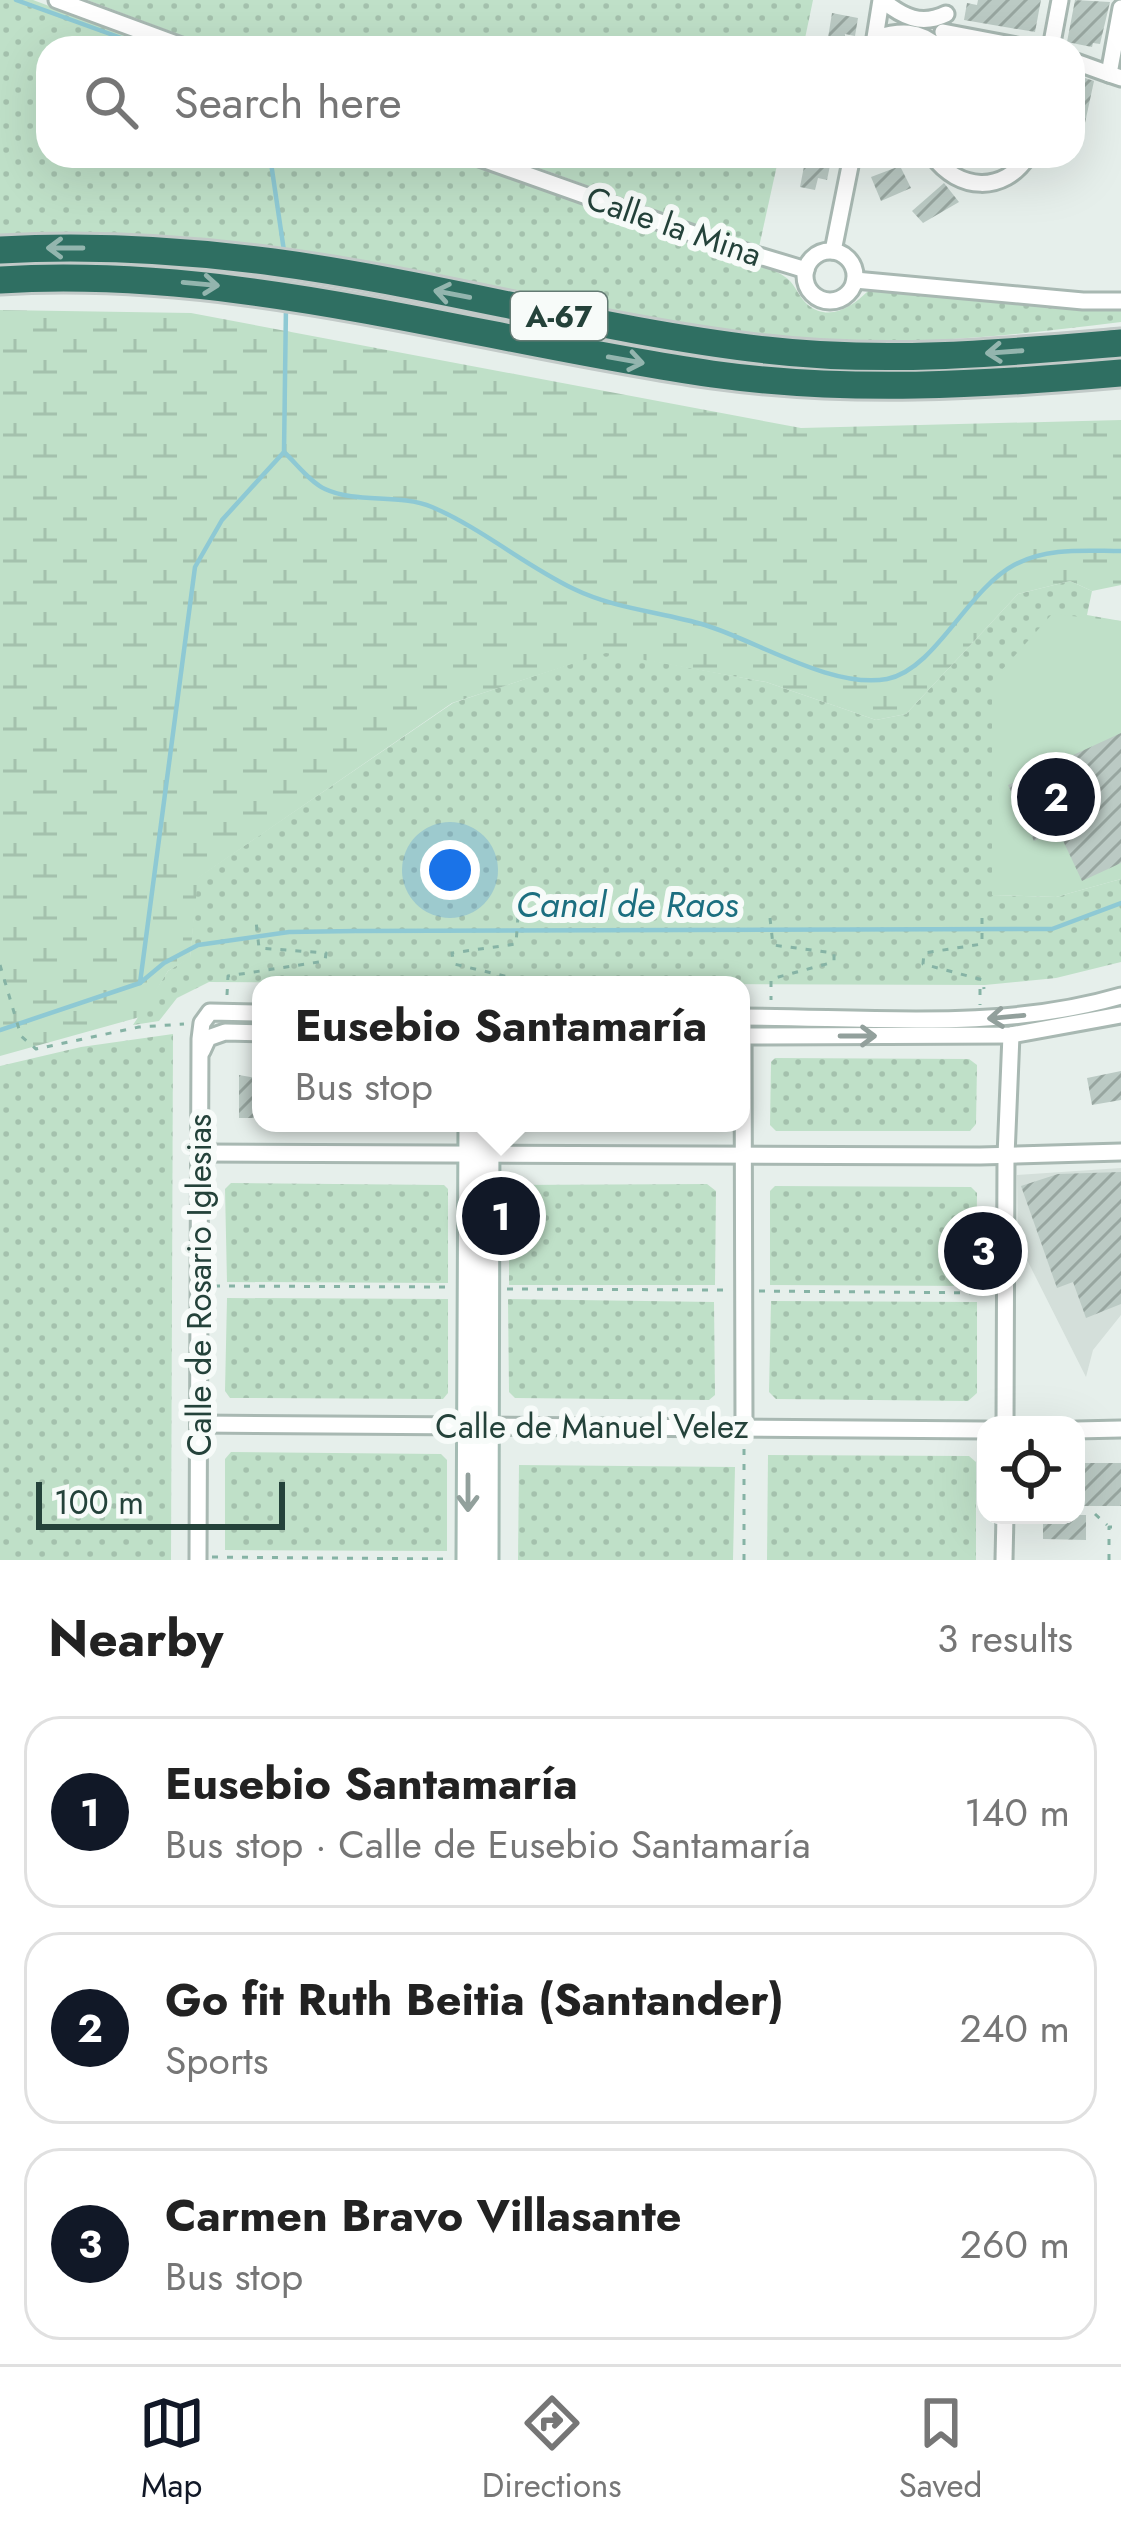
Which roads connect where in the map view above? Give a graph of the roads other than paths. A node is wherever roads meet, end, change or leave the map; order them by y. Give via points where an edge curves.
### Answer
1 (57, 0) edge
2 (882, 0) edge
3 (1060, 0) edge
4 (948, 7) edge
5 (1121, 8) edge
6 (154, 36) edge
7 (875, 36) edge
8 (894, 36) edge
9 (924, 36) edge
10 (1053, 36) edge
11 (1085, 65) edge
12 (1115, 76) edge
13 (508, 168) edge
14 (850, 168) edge
15 (944, 168) edge
16 (1016, 168) edge
17 (0, 250) edge
18 (833, 251) junction
19 (806, 270) junction
20 (0, 280) edge
21 (855, 280) junction
22 (1121, 301) edge
23 (1121, 343) edge
24 (1121, 373) edge
25 (1121, 996) edge
26 (252, 1014) edge
27 (1121, 1015) edge
28 (750, 1017) edge
29 (252, 1033) edge
30 (1011, 1035) junction
31 (750, 1036) edge
32 (200, 1054) junction
33 (473, 1132) edge
34 (485, 1132) edge
35 (743, 1132) edge
36 (1121, 1152) edge
37 (200, 1153) junction
38 (479, 1155) junction
39 (743, 1156) junction
40 (1006, 1156) junction
41 (1006, 1416) edge
42 (199, 1424) junction
43 (744, 1426) junction
44 (478, 1427) junction
45 (1121, 1429) edge
46 (977, 1430) edge
47 (1085, 1430) edge
48 (1005, 1524) edge
49 (198, 1558) edge
50 (468, 1560) edge
51 (488, 1560) edge
52 (1004, 1560) edge

1 - 6 street
2 - 4 street via 915,20 931,21
2 - 7 street
3 - 10 street
5 - 12 street
8 - 9 street
11 - 12 street
13 - 19 street, Calle la Mina
14 - 18 street
15 - 16 street via 978,184 1004,180
23 -> 17 highway, A-67 via 940,356 772,351 275,262 149,250
18 - 19 street via 816,255
18 - 21 street via 850,261
19 - 21 street via 808,289 828,301 844,297
20 -> 24 highway, A-67 via 262,291 758,379 927,386
21 - 22 street
25 -> 28 street via 980,1019
26 - 32 street, Calle de Rosario Iglesias via 206,1018
27 - 30 street
29 - 32 street via 208,1038
31 -> 30 street
30 - 40 street
32 - 37 street, Calle de Rosario Iglesias
33 - 38 main road
34 - 38 main road
35 - 39 street
36 - 40 street
37 - 38 street
37 - 42 street, Calle de Rosario Iglesias
38 - 39 street
38 - 44 main road
38 - 44 main road via 470,1287
39 - 40 street
39 - 43 street
40 - 41 street
42 - 44 street, Calle de Manuel Velez
42 - 49 street, Calle de Rosario Iglesias
43 - 44 street, Calle de Manuel Velez
43 - 46 street, Calle de Manuel Velez
44 -> 50 main road
44 - 51 main road
45 - 47 street
48 - 52 street

